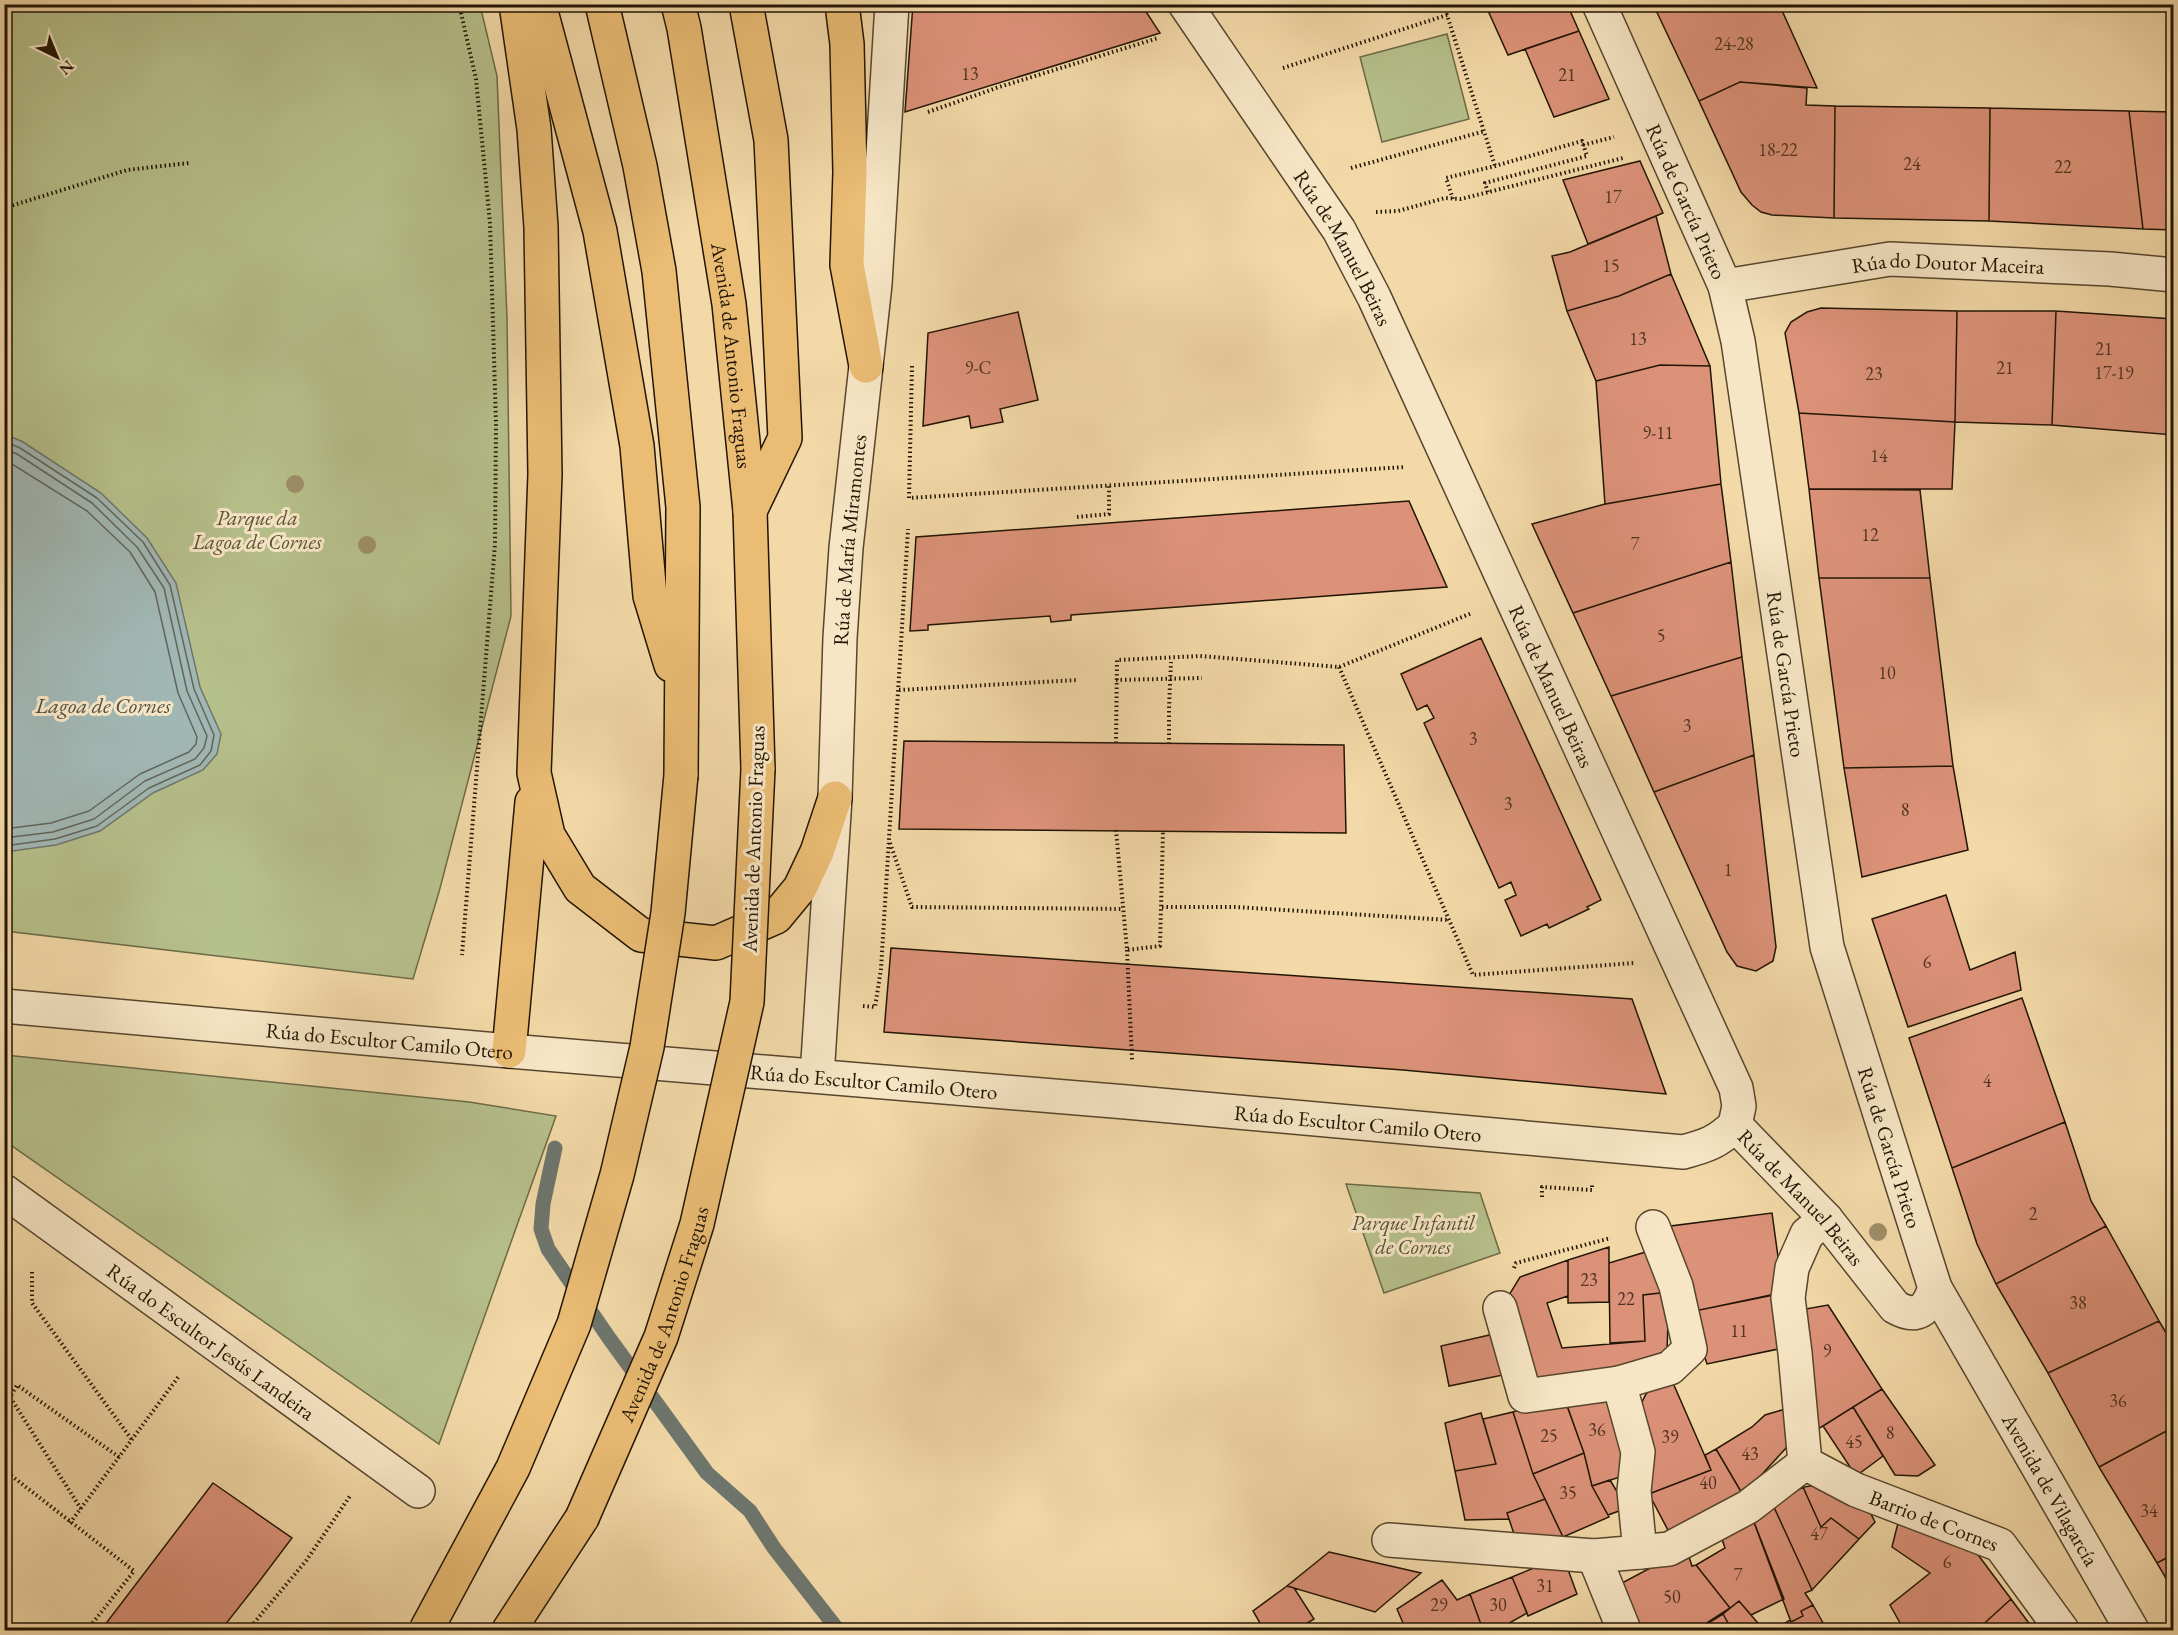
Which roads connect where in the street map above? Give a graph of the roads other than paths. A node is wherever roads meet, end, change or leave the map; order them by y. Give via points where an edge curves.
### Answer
1 (516, 4) edge
2 (539, 4) edge
3 (602, 4) edge
4 (678, 4) edge
5 (746, 4) edge
6 (842, 4) edge
7 (892, 4) edge
8 (1185, 4) edge
9 (1599, 4) edge
10 (2174, 275) edge
11 (1725, 286) junction
12 (866, 366) junction
13 (750, 511) junction
14 (681, 695) junction
15 (534, 773) junction
16 (836, 798) junction
17 (4, 1006) edge
18 (509, 1051) junction
19 (817, 1076) junction
20 (1735, 1125) junction
21 (4, 1191) edge
22 (1826, 1220) junction
23 (1653, 1227) road end
24 (1935, 1288) junction
25 (1500, 1308) road end
26 (1967, 1347) joint
27 (1619, 1383) junction
28 (1805, 1463) junction
29 (418, 1491) dead end
30 (582, 1518) junction
31 (1389, 1540) dead end
32 (1640, 1552) junction
33 (1594, 1556) junction
34 (426, 1630) edge
35 (509, 1630) edge
36 (537, 1630) edge
37 (1624, 1630) edge
38 (2062, 1630) edge
39 (2132, 1630) edge

1 - 15 highway via 534,129 541,227 545,474
2 - 14 highway via 600,231 637,446 650,596
3 - 14 highway via 640,166 659,271 683,507
4 - 13 highway, Avenida de Antonio Fraguas via 729,304
5 - 13 highway via 771,140 784,438
6 - 12 highway via 850,160 847,265
7 - 12 street, Rúa de María Miramontes via 875,284
8 - 20 street, Rúa de Manuel Beiras via 1339,230 1374,297 1736,1088 1739,1106
9 - 11 street, Rúa de García Prieto
10 - 11 street, Rúa do Doutor Maceira via 1890,259
11 - 24 street, Rúa de García Prieto via 1740,353 1827,947
12 - 16 street, Rúa de María Miramontes via 846,548
13 - 30 highway, Avenida de Antonio Fraguas, bridge via 758,769 747,1002 697,1224 661,1337
14 - 34 highway, bridge via 681,775 668,913 647,1047 617,1175 574,1324 513,1468
15 - 16 highway via 548,834 580,888 641,935 716,943 776,916 800,888
15 - 18 highway
16 - 19 street, Rúa de María Miramontes
17 - 18 street, Rúa do Escultor Camilo Otero
18 - 19 street, Rúa do Escultor Camilo Otero
19 - 20 street, Rúa do Escultor Camilo Otero via 1683,1152 1708,1146
20 - 22 street, Rúa de Manuel Beiras
21 - 29 street, Rúa do Escultor Jesús Landeira
22 - 24 street, Rúa de Manuel Beiras via 1895,1307 1906,1314 1920,1312 1929,1304
22 - 28 street via 1807,1234 1792,1268 1788,1298
23 - 27 street via 1676,1286 1690,1348 1670,1368
24 - 26 street, Rúa de García Prieto
25 - 27 street via 1525,1396
26 - 39 street, Avenida de Vilagarcía
27 - 32 street via 1638,1452 1634,1491
28 - 32 street via 1748,1507 1669,1549
28 - 38 street, Barrio de Cornes via 1856,1490 2000,1545
30 - 35 highway, Avenida de Antonio Fraguas
30 - 36 highway
31 - 33 street
32 - 33 street
33 - 37 street

